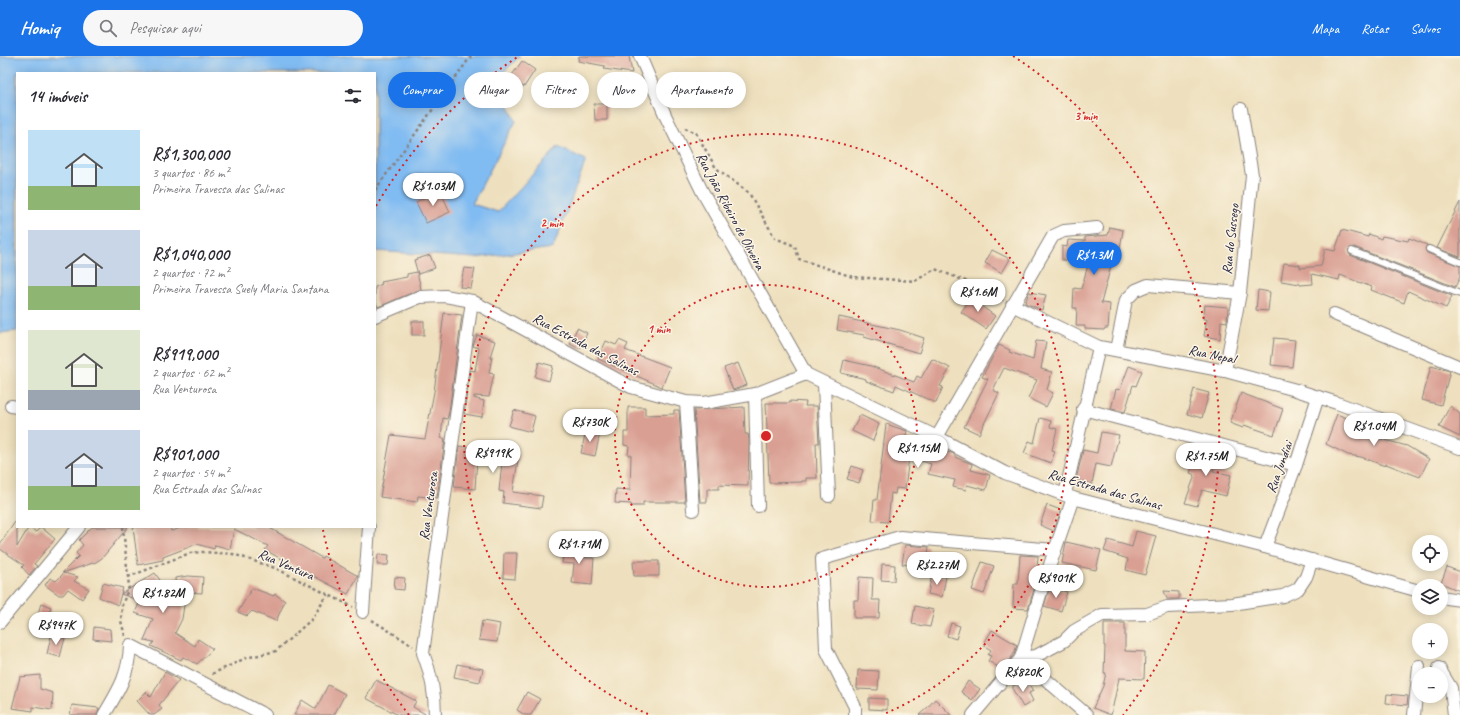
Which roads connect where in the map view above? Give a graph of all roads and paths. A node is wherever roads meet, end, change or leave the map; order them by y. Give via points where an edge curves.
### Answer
1 (471, 56) edge
2 (640, 56) edge
3 (1241, 109) dead end
4 (684, 127) dead end
5 (376, 189) edge
6 (1097, 228) dead end
7 (1429, 249) dead end
8 (1352, 251) dead end
9 (1460, 262) edge
10 (1240, 293) junction
11 (1460, 294) edge
12 (472, 301) junction
13 (1012, 305) junction
14 (1334, 314) dead end
15 (376, 316) edge
16 (1099, 347) junction
17 (1116, 350) junction
18 (1460, 367) edge
19 (1225, 372) junction
20 (806, 374) junction
21 (824, 384) junction
22 (755, 394) junction
23 (1318, 397) junction
24 (686, 402) junction
25 (1084, 409) junction
26 (937, 438) junction
27 (1460, 448) edge
28 (1296, 465) junction
29 (829, 496) dead end
30 (1069, 496) junction
31 (758, 506) dead end
32 (694, 510) dead end
33 (78, 528) edge
34 (123, 528) edge
35 (369, 528) edge
36 (1265, 547) junction
37 (1055, 550) junction
38 (1312, 560) junction
39 (128, 577) junction
40 (1412, 589) edge
41 (328, 594) junction
42 (1448, 598) edge
43 (1460, 600) edge
44 (363, 612) junction
45 (0, 622) edge
46 (130, 645) junction
47 (423, 653) junction
48 (1021, 658) junction
49 (1419, 666) dead end
50 (196, 678) junction
51 (1448, 683) edge
52 (104, 715) edge
53 (265, 715) edge
54 (435, 715) edge
55 (855, 715) edge
56 (973, 715) edge
57 (1087, 715) edge
58 (1414, 715) edge
59 (1454, 715) edge

1 - 5 path
2 - 20 street, Rua João Ribeiro de Oliveira via 702,191
3 - 10 street, Rua do Sussego via 1252,175
4 - 13 path via 696,133 716,168 750,193 775,238 795,246 799,259 853,276 915,281 935,269 986,289
6 - 13 street via 1064,231 1054,236
7 - 9 lane
8 - 11 lane
10 - 17 street via 1142,286 1126,300
10 - 19 street, Rua do Sussego
12 - 15 street, Rua Estrada das Salinas via 445,296 420,297
12 - 24 street, Rua Estrada das Salinas via 631,387
12 - 47 street, Rua Venturosa
13 - 16 street
13 - 26 street
14 - 18 street
16 - 17 street, Rua Nepal
16 - 25 street
17 - 19 street, Rua Nepal
19 - 23 street, Rua Nepal
20 - 21 street, Rua Estrada das Salinas
20 - 22 street, Rua Estrada das Salinas
21 - 26 street, Rua Estrada das Salinas
21 - 29 street
22 - 24 street, Rua Estrada das Salinas via 711,402
22 - 31 street
23 - 27 street, Rua Nepal
23 - 28 street, Rua Jundiai
24 - 32 street
25 - 28 street
25 - 30 street
26 - 30 street, Rua Estrada das Salinas via 1005,473
28 - 36 street, Rua Jundiai
30 - 36 street, Rua Estrada das Salinas
30 - 37 street
33 - 45 street
34 - 39 path
35 - 44 street
36 - 38 street, Rua Estrada das Salinas
37 - 48 street
37 - 55 street via 900,537 822,559 826,649 855,707
38 - 40 street, Rua Estrada das Salinas
38 - 48 street via 1298,589 1283,596 1232,604 1167,607 1147,614 1102,615 1074,630 1064,641 1036,656
39 - 41 path, Rua Ventura via 190,553 227,553 275,568
39 - 46 path via 129,587 122,606 121,621
41 - 44 path, Rua Ventura
41 - 50 path via 312,619 276,651 246,658 218,673
42 - 43 street
44 - 47 path, Rua Ventura via 375,623
46 - 50 street
46 - 52 street via 129,663 123,682
47 - 54 street, Rua Venturosa via 429,666 435,696
48 - 56 street
48 - 57 street
49 - 58 street
50 - 53 street
51 - 59 street via 1451,688

